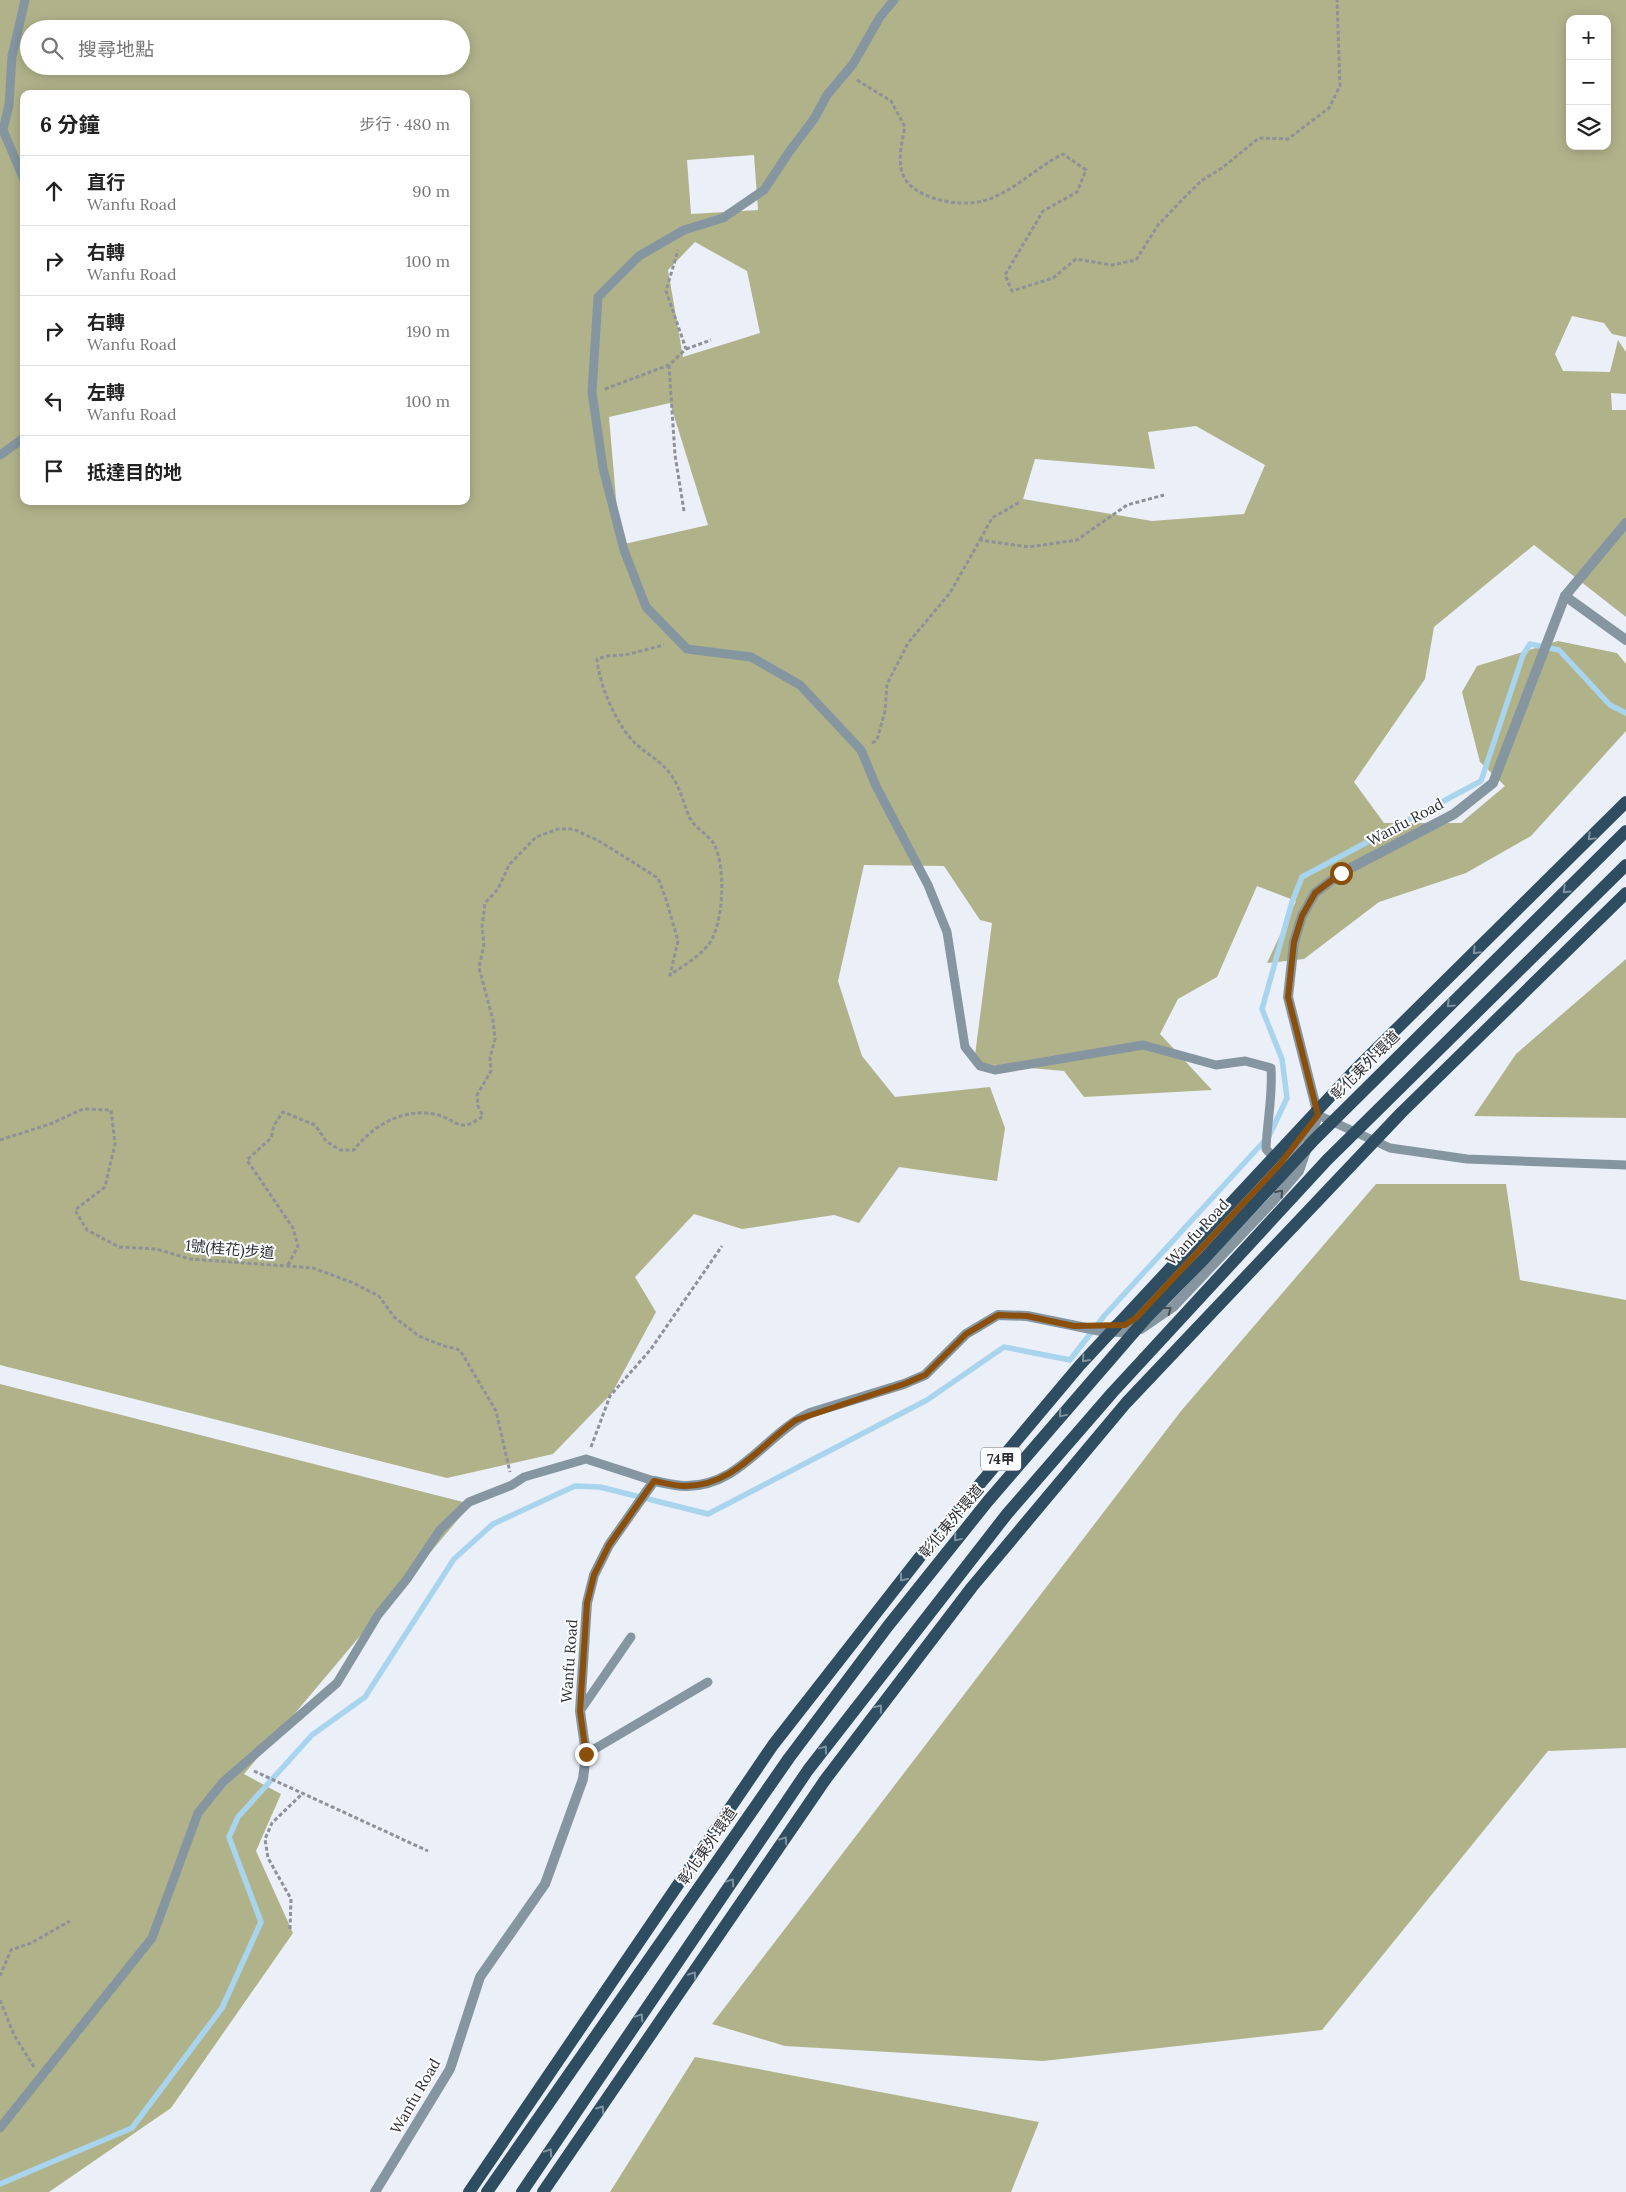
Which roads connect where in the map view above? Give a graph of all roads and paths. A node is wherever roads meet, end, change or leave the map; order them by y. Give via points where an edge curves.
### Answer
1 (26, 0) edge
2 (894, 0) edge
3 (1337, 0) edge
4 (21, 20) edge
5 (20, 24) edge
6 (845, 75) junction
7 (20, 170) edge
8 (684, 230) junction
9 (712, 340) dead end
10 (686, 349) junction
11 (669, 365) junction
12 (592, 392) junction
13 (20, 441) edge
14 (0, 454) edge
15 (1164, 495) dead end
16 (1020, 502) dead end
17 (684, 511) dead end
18 (1626, 523) edge
19 (980, 540) junction
20 (1565, 596) junction
21 (678, 638) junction
22 (1626, 640) edge
23 (861, 750) junction
24 (1626, 802) edge
25 (1626, 831) edge
26 (1626, 865) edge
27 (1626, 893) edge
28 (1318, 1115) junction
29 (0, 1140) edge
30 (1280, 1164) junction
31 (1626, 1165) edge
32 (722, 1246) dead end
33 (288, 1265) junction
34 (1074, 1326) junction
35 (586, 1459) junction
36 (654, 1481) junction
37 (512, 1485) junction
38 (631, 1637) dead end
39 (708, 1682) dead end
40 (580, 1711) junction
41 (586, 1754) junction
42 (242, 1766) junction
43 (303, 1793) junction
44 (428, 1851) dead end
45 (70, 1921) dead end
46 (290, 1929) dead end
47 (0, 1976) edge
48 (0, 2000) edge
49 (41, 2078) junction
50 (0, 2128) edge
51 (376, 2192) edge
52 (469, 2192) edge
53 (487, 2192) edge
54 (522, 2192) edge
55 (544, 2192) edge

1 - 4 lane
2 - 6 lane
3 - 6 path via 1340,86 1329,108 1288,138 1259,138 1201,181 1158,226 1136,260 1112,266 1076,258 1053,278 1012,291 1005,275 1043,212 1077,192 1086,170 1063,154 1044,164 1022,184 990,200 956,204 924,195 904,178 899,150 905,127 891,101
5 - 7 lane via 12,56 9,105 3,130
6 - 8 lane via 827,95 764,190 723,218
8 - 10 path via 666,291
8 - 12 lane via 639,256 598,296
9 - 10 path
10 - 11 path
11 - 12 path via 620,385
11 - 17 path via 675,455
12 - 21 lane via 603,468 634,580 646,607
13 - 14 lane
15 - 19 path via 1127,505 1078,540 1029,547
16 - 19 path via 992,518
18 - 20 street, Wanfu Road
19 - 23 path via 950,593 908,643 887,684 885,711 876,740
20 - 22 street
20 - 28 street, Wanfu Road via 1493,784 1454,814 1341,873 1315,893 1302,916 1294,942 1288,997
21 - 23 lane via 687,649 751,657 800,685
21 - 33 path via 646,650 597,659 598,672 626,734 667,770 677,784 689,818 713,843 720,858 719,920 709,943 670,975 678,941 658,878 599,841 573,829 558,829 536,837 509,865 498,889 485,903 484,944 479,968 495,1039 490,1058 491,1071 477,1095 483,1116 473,1124 459,1126 436,1114 402,1117 382,1124 364,1136 354,1150 340,1150 326,1141 315,1125 283,1112 274,1125 272,1138 247,1160 293,1228 298,1246
23 - 30 lane via 876,786 928,885 947,932 965,1046 980,1066 995,1070 1143,1045 1216,1065 1246,1061 1271,1068 1273,1092 1267,1118 1266,1149
24 -> 52 main road, 74甲, bridge via 1348,1077 1080,1365 968,1498 773,1745
25 -> 53 main road, 彰化東外環道 / 74甲, bridge via 1314,1140 1147,1317 988,1501 794,1751
54 -> 26 main road, 74甲, bridge via 808,1770 1007,1514 1112,1393 1327,1160
55 -> 27 main road, bridge via 825,1780 1021,1528 1126,1404 1344,1172
28 - 30 street, Wanfu Road
28 - 31 lane via 1390,1148 1468,1159
34 -> 28 street, Wanfu Road via 1120,1332 1141,1329 1172,1307 1299,1171
29 - 33 path, 1號(桂花)步道 via 50,1124 83,1109 111,1110 115,1144 105,1186 75,1210 88,1230 119,1247 156,1249 190,1259
30 - 34 street, Wanfu Road via 1137,1317 1125,1325
32 - 35 path via 651,1349 610,1396
33 - 37 path, 1號(桂花)步道 via 312,1268 351,1282 379,1296 394,1317 419,1336 460,1350 496,1411
34 - 36 street, Wanfu Road via 1027,1316 998,1315 966,1334 925,1375 796,1420 744,1465 718,1481 685,1486
35 - 36 lane
35 - 37 lane via 524,1477
36 - 40 street, Wanfu Road via 609,1545 594,1575 587,1603
37 - 42 lane via 468,1502 440,1530 378,1615 337,1683
38 - 40 lane
39 - 41 lane
40 - 41 street, Wanfu Road
41 - 51 street, Wanfu Road via 583,1779 545,1884 480,1977 450,2069
42 - 43 path
42 - 49 lane via 223,1782 198,1813 152,1938
43 - 44 path
43 - 46 path via 272,1823 265,1839 268,1858 291,1899
45 - 47 path via 12,1950
48 - 49 path via 14,2035
49 - 50 lane

